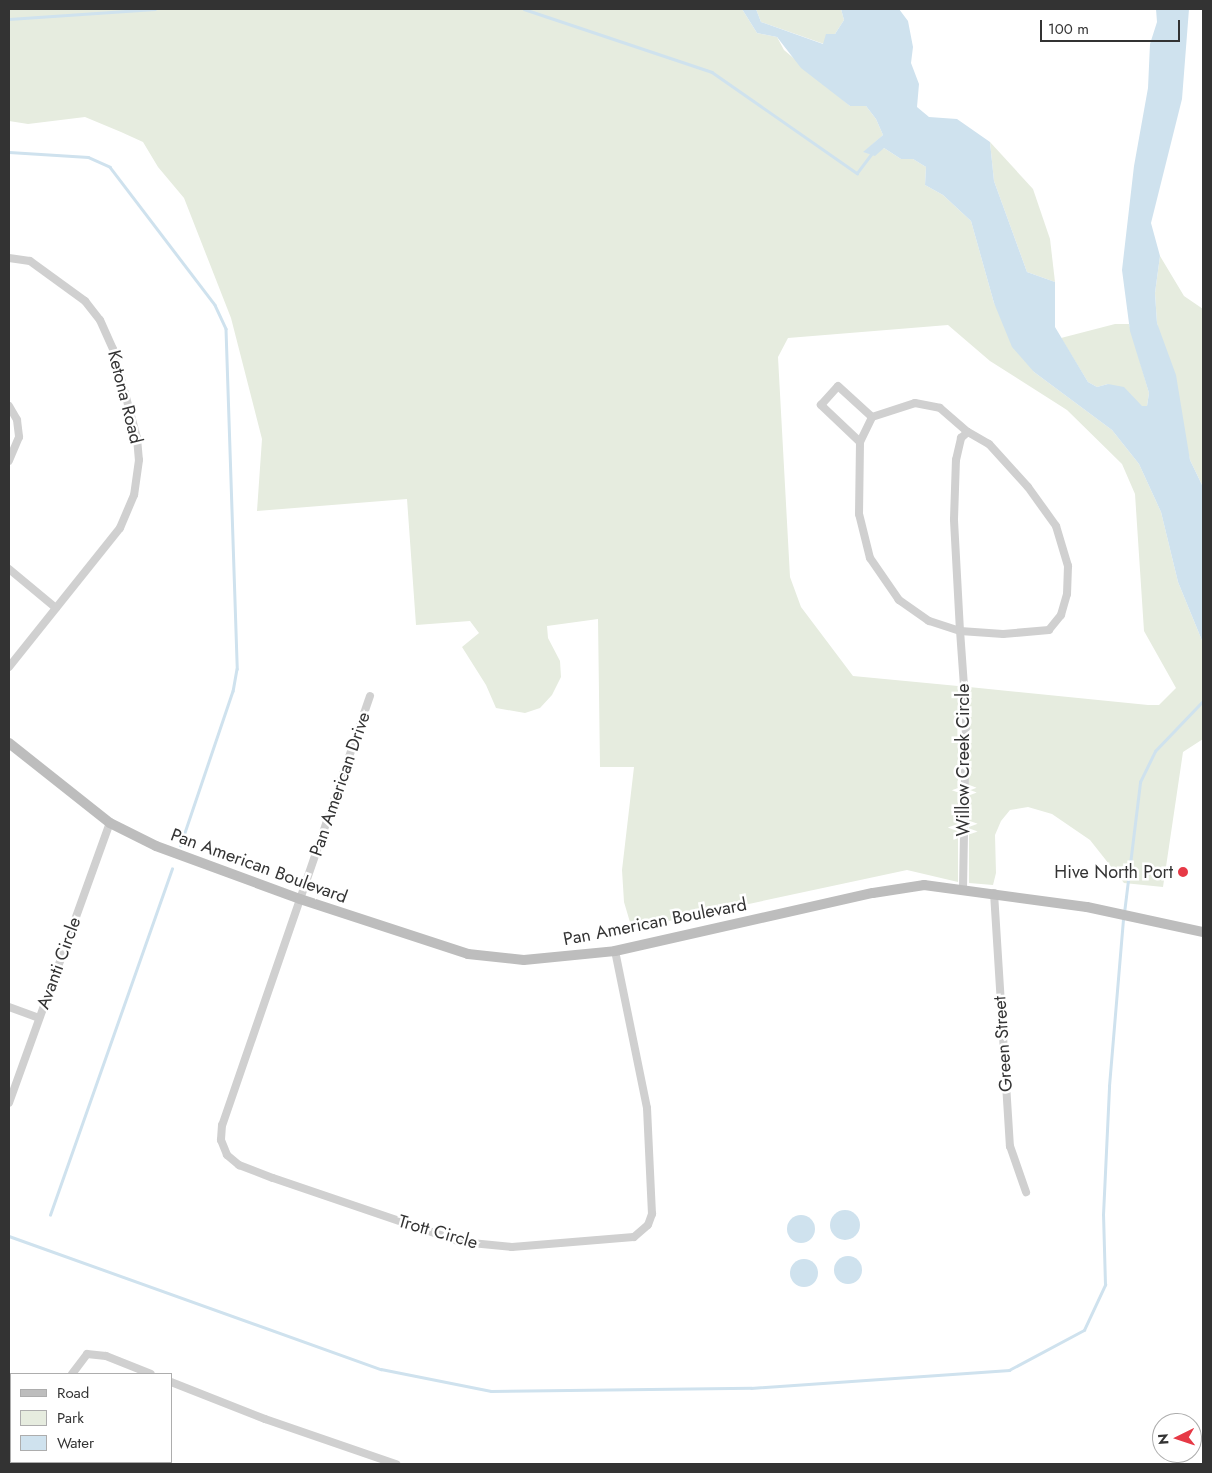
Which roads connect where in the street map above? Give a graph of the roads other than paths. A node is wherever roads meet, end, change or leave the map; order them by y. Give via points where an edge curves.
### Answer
1 (9, 258) edge
2 (9, 406) edge
3 (872, 417) junction
4 (968, 432) junction
5 (860, 442) junction
6 (9, 461) edge
7 (9, 569) edge
8 (56, 608) junction
9 (960, 630) junction
10 (9, 668) edge
11 (370, 696) dead end
12 (9, 742) edge
13 (110, 823) junction
14 (963, 889) junction
15 (994, 893) junction
16 (300, 899) junction
17 (1203, 932) edge
18 (615, 950) junction
19 (9, 1007) edge
20 (39, 1018) junction
21 (9, 1103) edge
22 (1026, 1192) dead end
23 (73, 1373) edge
24 (148, 1373) edge
25 (172, 1382) edge
26 (396, 1464) edge

1 - 8 street, Ketona Road via 30,261 85,301 100,320 113,348 139,448 137,484 126,516
2 - 6 street via 17,420 19,437
3 - 4 street via 915,404 940,408
3 - 5 street
3 - 5 street via 838,386 821,405
4 - 9 street, Willow Creek Circle via 961,438 956,460 954,519
4 - 9 street via 989,444 1028,487 1056,526 1068,566 1067,594 1061,615 1049,630 1003,634
5 - 9 street via 859,514 870,558 899,600 929,621
7 - 8 street
8 - 10 street, Ketona Road
9 - 14 street, Willow Creek Circle via 966,714
11 - 16 street, Pan American Drive
12 - 13 street, Pan American Boulevard
13 - 16 street, Pan American Boulevard via 180,856
13 - 20 street, Avanti Circle
14 - 15 street, Pan American Boulevard
14 - 18 street, Pan American Boulevard via 924,885 898,888
15 - 17 street, Pan American Boulevard via 1139,917
15 - 22 street, Green Street via 1010,1146
16 - 18 street, Pan American Boulevard via 468,954 524,960
16 - 18 street, Trott Circle via 222,1125 223,1148 234,1161 273,1178 440,1236 481,1245 512,1247 625,1240 641,1232 651,1219 653,1204 647,1108
19 - 20 street
20 - 21 street, Avanti Circle
23 - 24 street via 87,1354 106,1356
25 - 26 street via 265,1419

